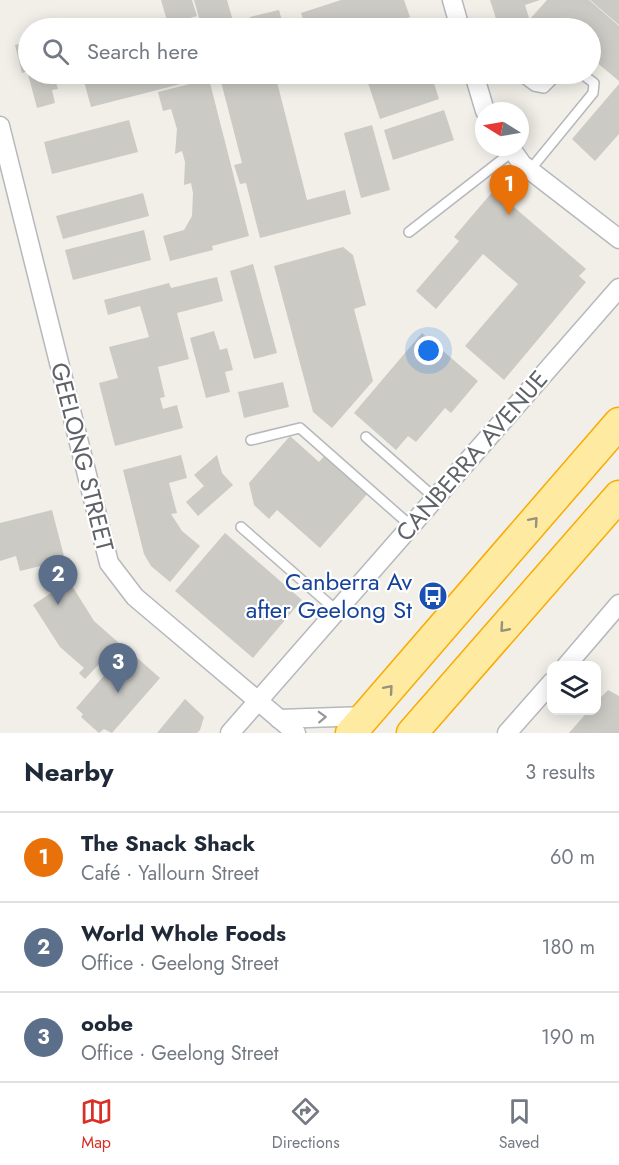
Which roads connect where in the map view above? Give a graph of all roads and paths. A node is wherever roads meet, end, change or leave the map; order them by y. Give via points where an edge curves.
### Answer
1 (452, 0) edge
2 (457, 18) edge
3 (477, 84) edge
4 (532, 84) edge
5 (548, 84) edge
6 (594, 84) edge
7 (482, 102) edge
8 (0, 126) edge
9 (503, 156) edge
10 (518, 156) edge
11 (531, 170) junction
12 (409, 232) dead end
13 (619, 239) edge
14 (619, 288) edge
15 (619, 423) edge
16 (619, 429) edge
17 (366, 437) dead end
18 (251, 440) dead end
19 (596, 450) junction
20 (619, 496) edge
21 (435, 498) junction
22 (411, 525) junction
23 (241, 527) dead end
24 (619, 604) edge
25 (337, 611) junction
26 (570, 661) edge
27 (547, 688) edge
28 (258, 701) junction
29 (358, 724) edge
30 (280, 726) edge
31 (230, 733) edge
32 (296, 733) edge
33 (412, 733) edge
34 (507, 733) edge

1 - 2 street
3 - 7 street
4 - 5 lane via 538,88
6 - 11 lane via 593,93
8 - 28 street, GEELONG STREET via 109,563 135,597
9 - 12 lane
10 - 11 street
11 - 13 street
14 - 21 street, CANBERRA AVENUE
15 - 19 highway
16 - 19 highway
17 - 21 lane
18 - 22 lane via 300,428
29 -> 19 highway
20 -> 33 highway
21 - 22 street, CANBERRA AVENUE
22 - 25 street, CANBERRA AVENUE
23 - 25 lane
24 - 26 street
25 - 28 street, CANBERRA AVENUE
27 - 34 street
28 - 30 street, GEELONG STREET
28 - 31 street, CANBERRA AVENUE
30 -> 29 street
30 - 32 street, GEELONG STREET

